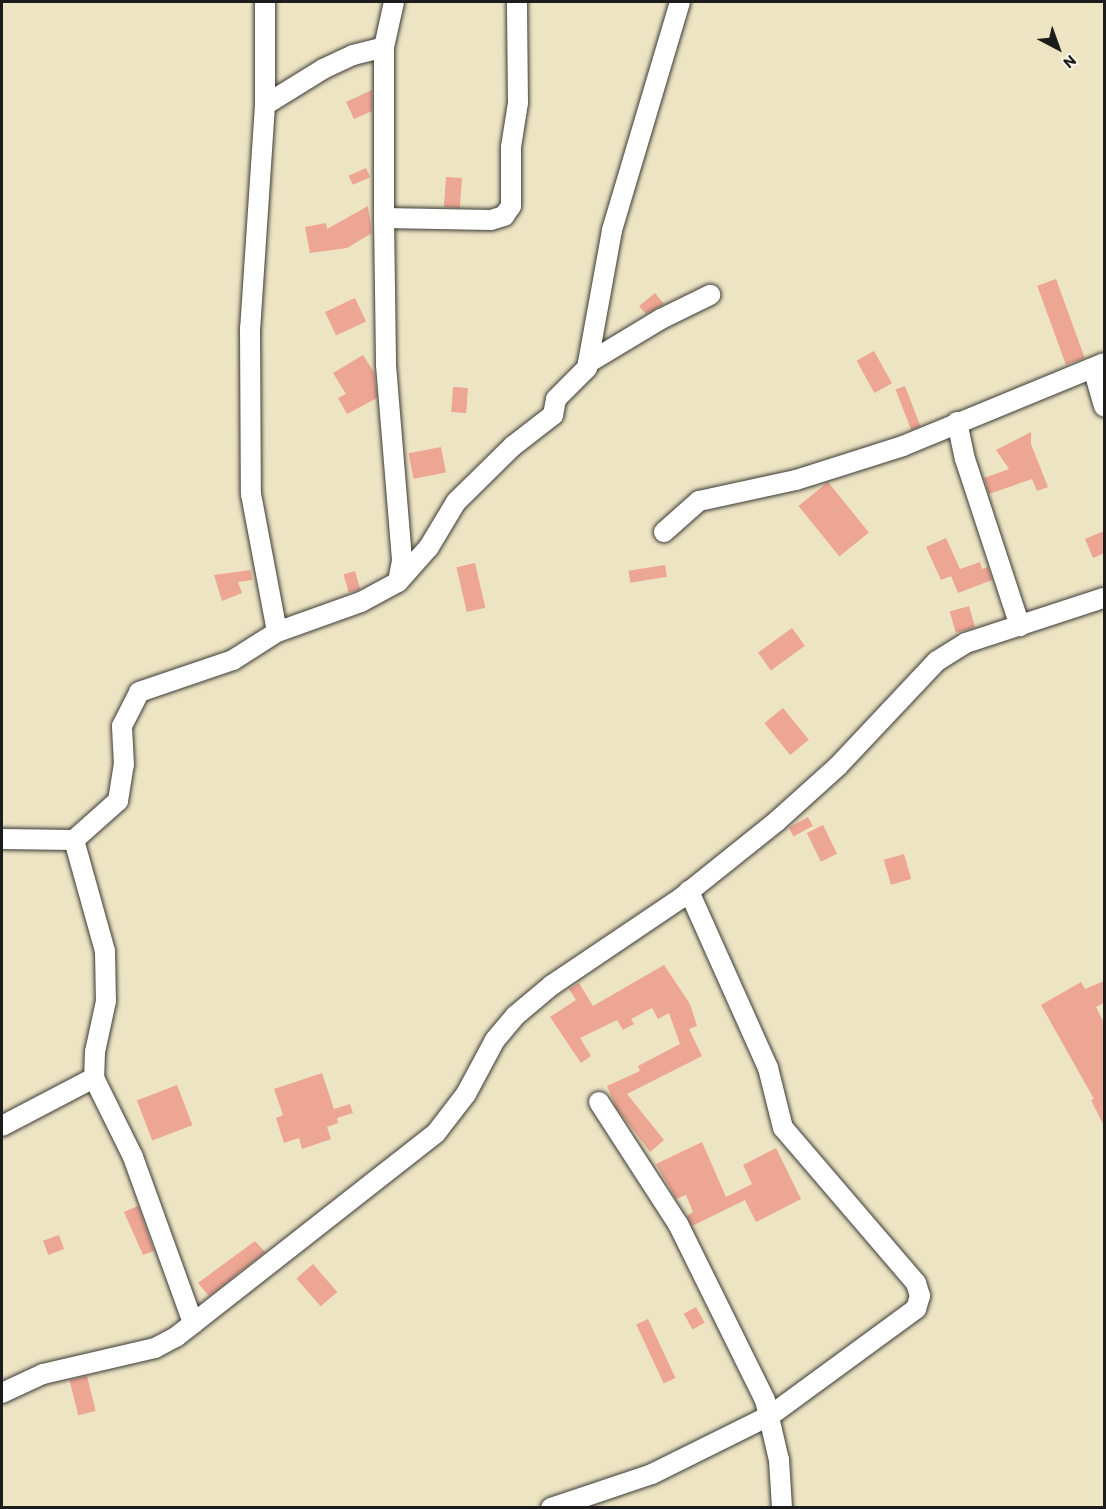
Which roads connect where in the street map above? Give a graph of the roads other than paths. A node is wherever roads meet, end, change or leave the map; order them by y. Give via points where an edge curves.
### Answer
1 (265, 2) edge
2 (394, 2) edge
3 (517, 2) edge
4 (680, 2) edge
5 (384, 47) junction
6 (265, 105) junction
7 (384, 218) junction
8 (710, 295) dead end
9 (588, 363) junction
10 (1099, 365) edge
11 (1104, 406) edge
12 (957, 422) junction
13 (664, 532) dead end
14 (398, 582) junction
15 (1104, 598) edge
16 (1020, 626) junction
17 (278, 632) junction
18 (2, 839) edge
19 (74, 840) junction
20 (689, 891) junction
21 (94, 1078) junction
22 (599, 1102) dead end
23 (2, 1126) edge
24 (193, 1323) junction
25 (2, 1393) edge
26 (771, 1415) junction
27 (551, 1508) edge
28 (782, 1508) edge

1 - 6 street
2 - 5 street
3 - 7 street via 518,103 508,211 491,220
4 - 9 street via 612,230
5 - 6 street via 323,69
5 - 7 street
6 - 17 street via 250,328 251,494
7 - 14 street via 386,365 402,561
8 - 9 street
9 - 14 street via 580,378 556,399 553,415 513,446 456,502 429,548
10 - 11 street
10 - 12 street
12 - 13 street via 903,446 796,480 699,501
12 - 16 street via 965,459
14 - 17 street via 361,602
15 - 16 street
16 - 20 street via 966,643 937,661 818,786
17 - 19 street via 233,660 139,692 122,726 124,765 118,801
18 - 19 street
19 - 21 street via 105,951 106,1001 95,1052
20 - 24 street via 552,985 515,1016 495,1040 466,1094 436,1133
20 - 26 street via 768,1068 783,1128 916,1283 920,1296 916,1309
21 - 23 street
21 - 24 street via 133,1157
22 - 26 street via 678,1224
24 - 25 street via 155,1348 43,1374
26 - 27 street via 652,1474
26 - 28 street

